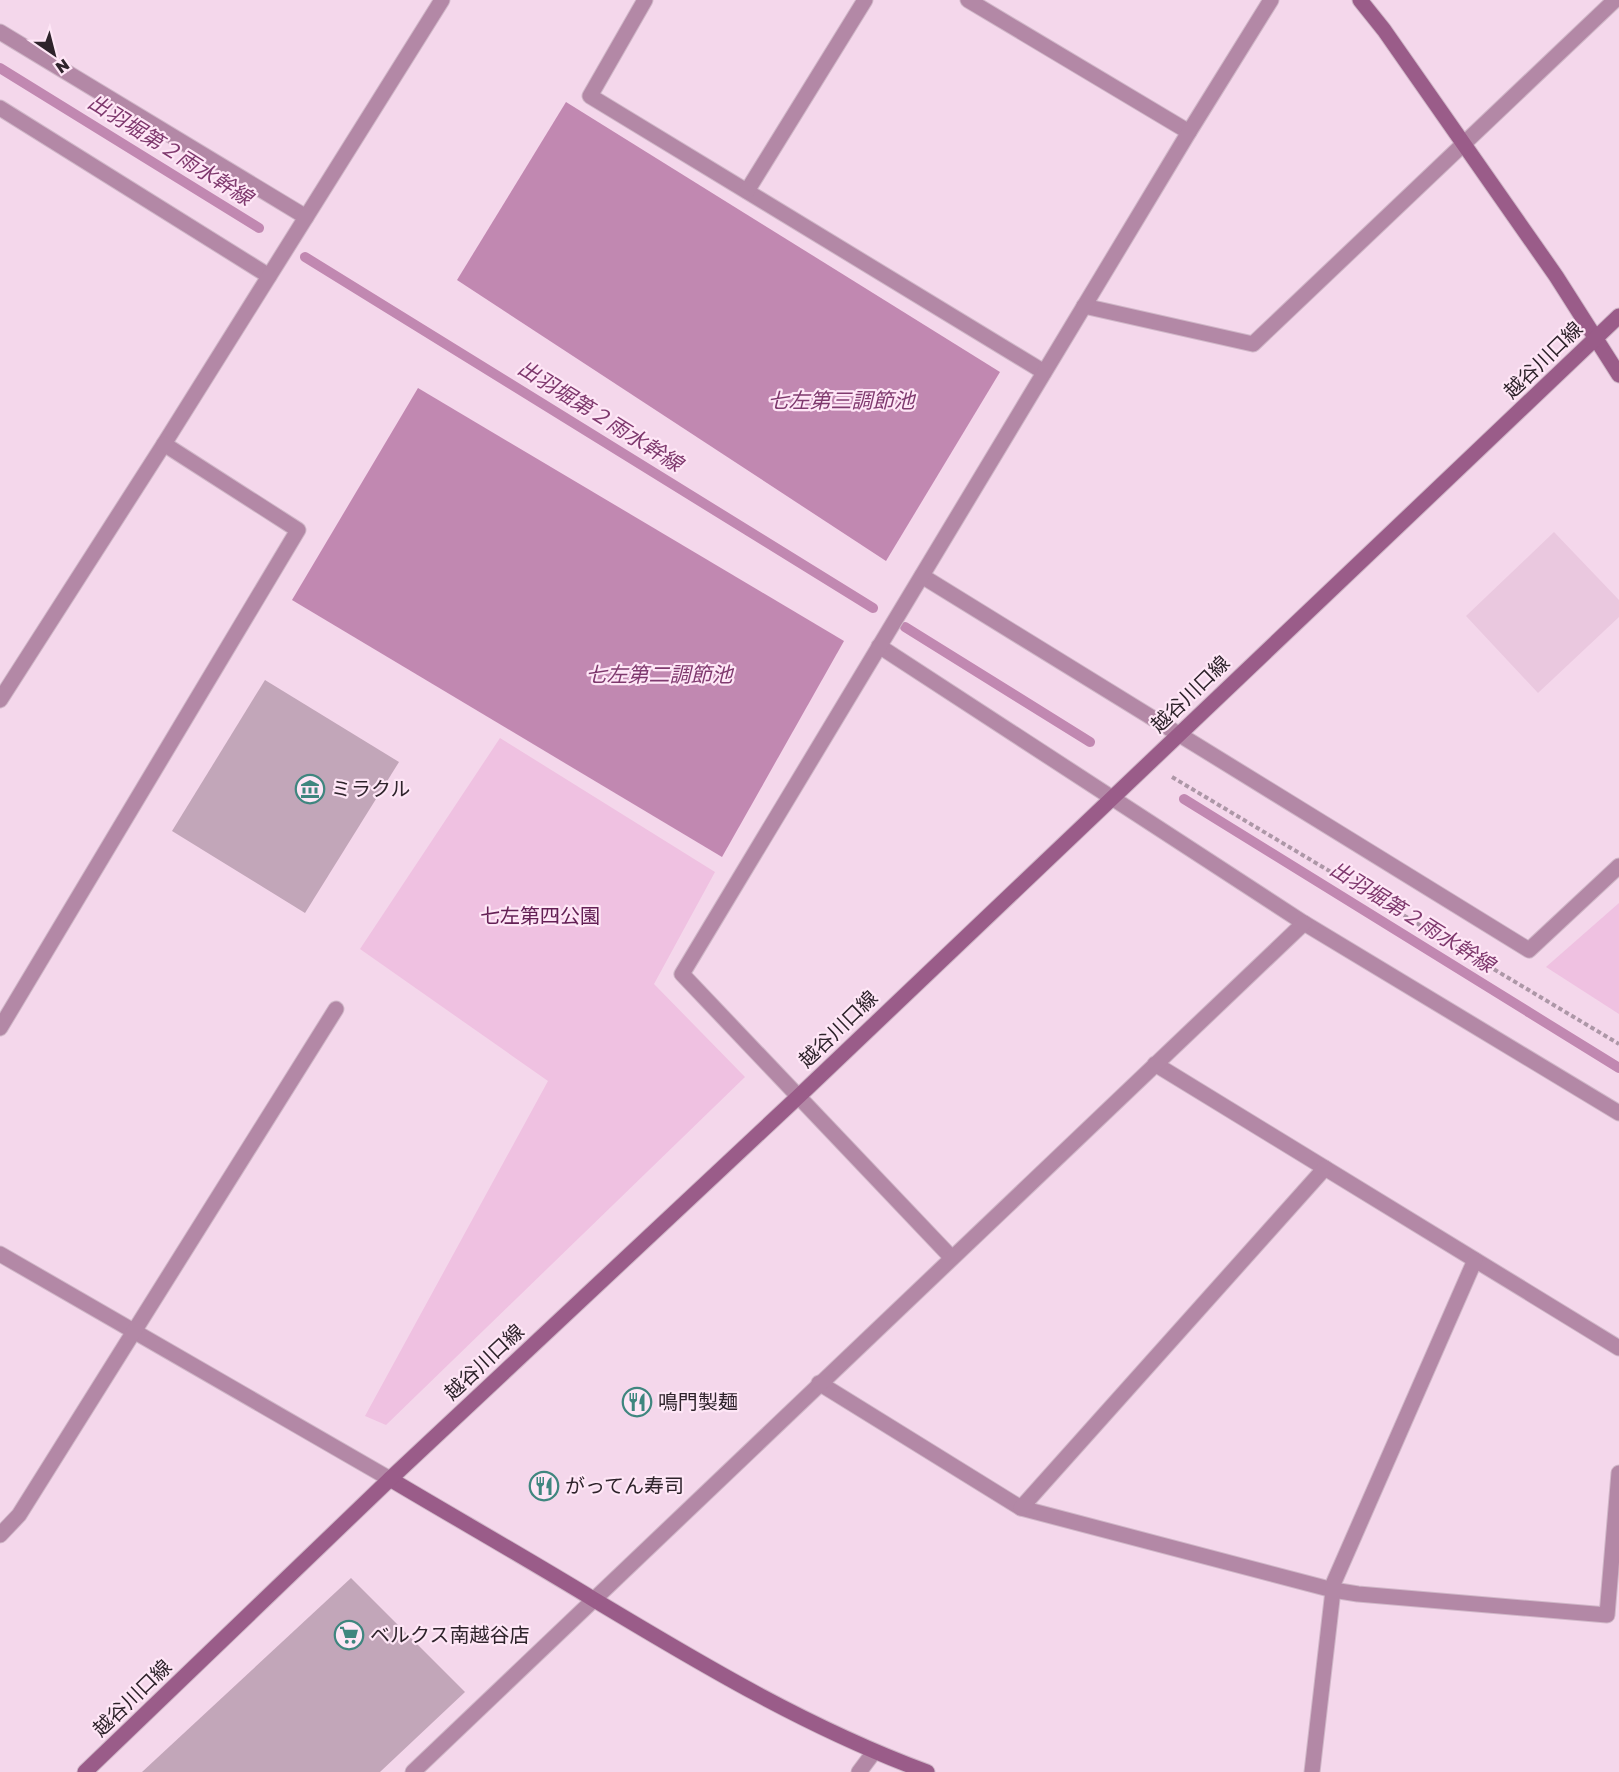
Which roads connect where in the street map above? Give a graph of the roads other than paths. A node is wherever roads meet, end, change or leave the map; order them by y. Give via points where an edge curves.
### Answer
1 (442, 0) edge
2 (645, 0) edge
3 (865, 0) edge
4 (968, 0) edge
5 (1271, 0) edge
6 (1360, 0) edge
7 (1615, 0) edge
8 (0, 32) edge
9 (0, 108) edge
10 (1189, 132) junction
11 (1463, 144) junction
12 (747, 191) junction
13 (306, 217) junction
14 (270, 276) junction
15 (1084, 306) junction
16 (1619, 316) edge
17 (1595, 339) junction
18 (1044, 372) junction
19 (1619, 375) edge
20 (164, 444) junction
21 (922, 576) junction
22 (879, 646) junction
23 (0, 700) edge
24 (1180, 733) junction
25 (1111, 799) junction
26 (1619, 866) edge
27 (1304, 923) junction
28 (336, 1009) dead end
29 (0, 1028) edge
30 (1155, 1064) junction
31 (799, 1096) junction
32 (1619, 1113) edge
33 (1325, 1168) junction
34 (0, 1254) edge
35 (951, 1257) junction
36 (1475, 1260) junction
37 (133, 1333) junction
38 (1619, 1348) edge
39 (819, 1383) junction
40 (1619, 1473) edge
41 (390, 1479) junction
42 (1021, 1509) junction
43 (0, 1535) edge
44 (1333, 1590) junction
45 (592, 1598) junction
46 (874, 1752) junction
47 (85, 1772) edge
48 (413, 1772) edge
49 (859, 1772) edge
50 (927, 1772) edge
51 (1312, 1772) edge

1 - 13 street
2 - 12 street via 590,96
3 - 12 street
4 - 10 street
5 - 10 street
6 - 11 main road
7 - 11 street
8 - 13 street
9 - 14 street
10 - 15 street
11 - 15 street via 1253,344
11 - 17 main road via 1556,276
12 - 18 street
13 - 14 street
14 - 20 street
15 - 18 street
16 - 17 main road, 越谷川口線
17 - 19 main road
17 - 24 main road, 越谷川口線
18 - 21 street
20 - 23 street
20 - 29 street via 298,530
21 - 22 street
21 - 24 street
22 - 25 street
22 - 31 street via 682,974
24 - 25 main road, 越谷川口線
24 - 26 street via 1529,950
25 - 27 street
25 - 31 main road, 越谷川口線
27 - 30 street
27 - 32 street
28 - 37 street
30 - 33 street
30 - 35 street
31 - 35 street
31 - 41 main road, 越谷川口線
33 - 36 street
33 - 42 street
34 - 37 street
35 - 39 street
36 - 38 street
36 - 44 street
37 - 41 street
37 - 43 street via 19,1515
39 - 42 street
39 - 45 street
40 - 44 street via 1607,1615
41 - 45 main road
41 - 47 main road, 越谷川口線
42 - 44 street
44 - 51 street
45 - 46 main road via 801,1719
45 - 48 street
46 - 49 street
46 - 50 main road

